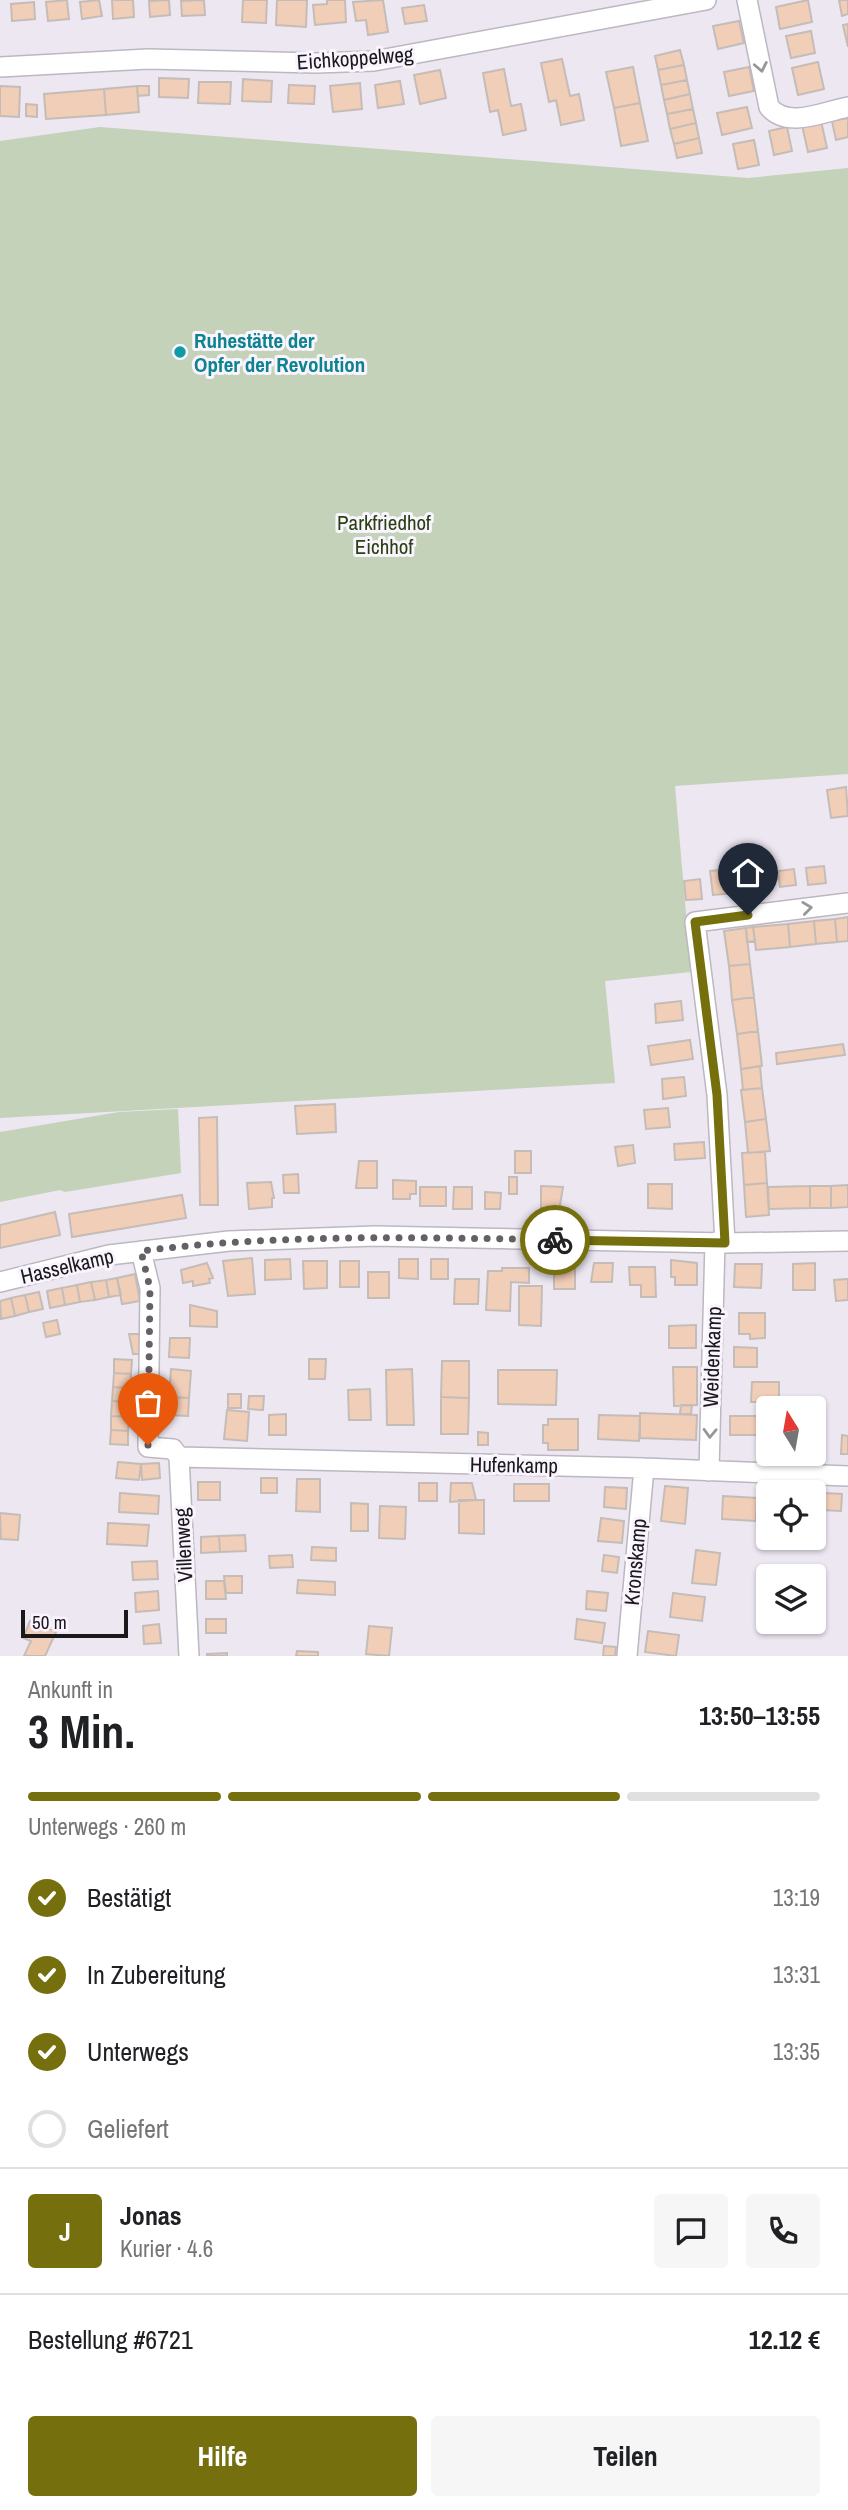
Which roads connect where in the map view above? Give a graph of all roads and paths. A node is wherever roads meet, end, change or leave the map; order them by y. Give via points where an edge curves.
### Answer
1 (706, 0) edge
2 (747, 0) edge
3 (0, 67) edge
4 (848, 107) edge
5 (848, 903) edge
6 (848, 1241) edge
7 (720, 1243) junction
8 (141, 1251) junction
9 (0, 1282) edge
10 (179, 1457) junction
11 (644, 1468) junction
12 (709, 1471) junction
13 (848, 1476) edge
14 (189, 1656) edge
15 (627, 1656) edge

1 - 3 street, Eichkoppelweg via 374,61 148,60
2 -> 4 street via 769,107 777,116 791,119
7 -> 5 street, Weidenkamp via 717,1095 695,922
6 - 7 street, Hasselkamp
7 - 8 street, Hasselkamp via 375,1236 229,1241
7 -> 12 street, Weidenkamp
8 - 9 street, Hasselkamp
8 - 10 street via 150,1288 148,1447 173,1449
10 - 11 street, Hufenkamp
10 - 14 street, Villenweg
11 - 12 street, Hufenkamp
11 - 15 street, Kronskamp
12 - 13 street, Hufenkamp

